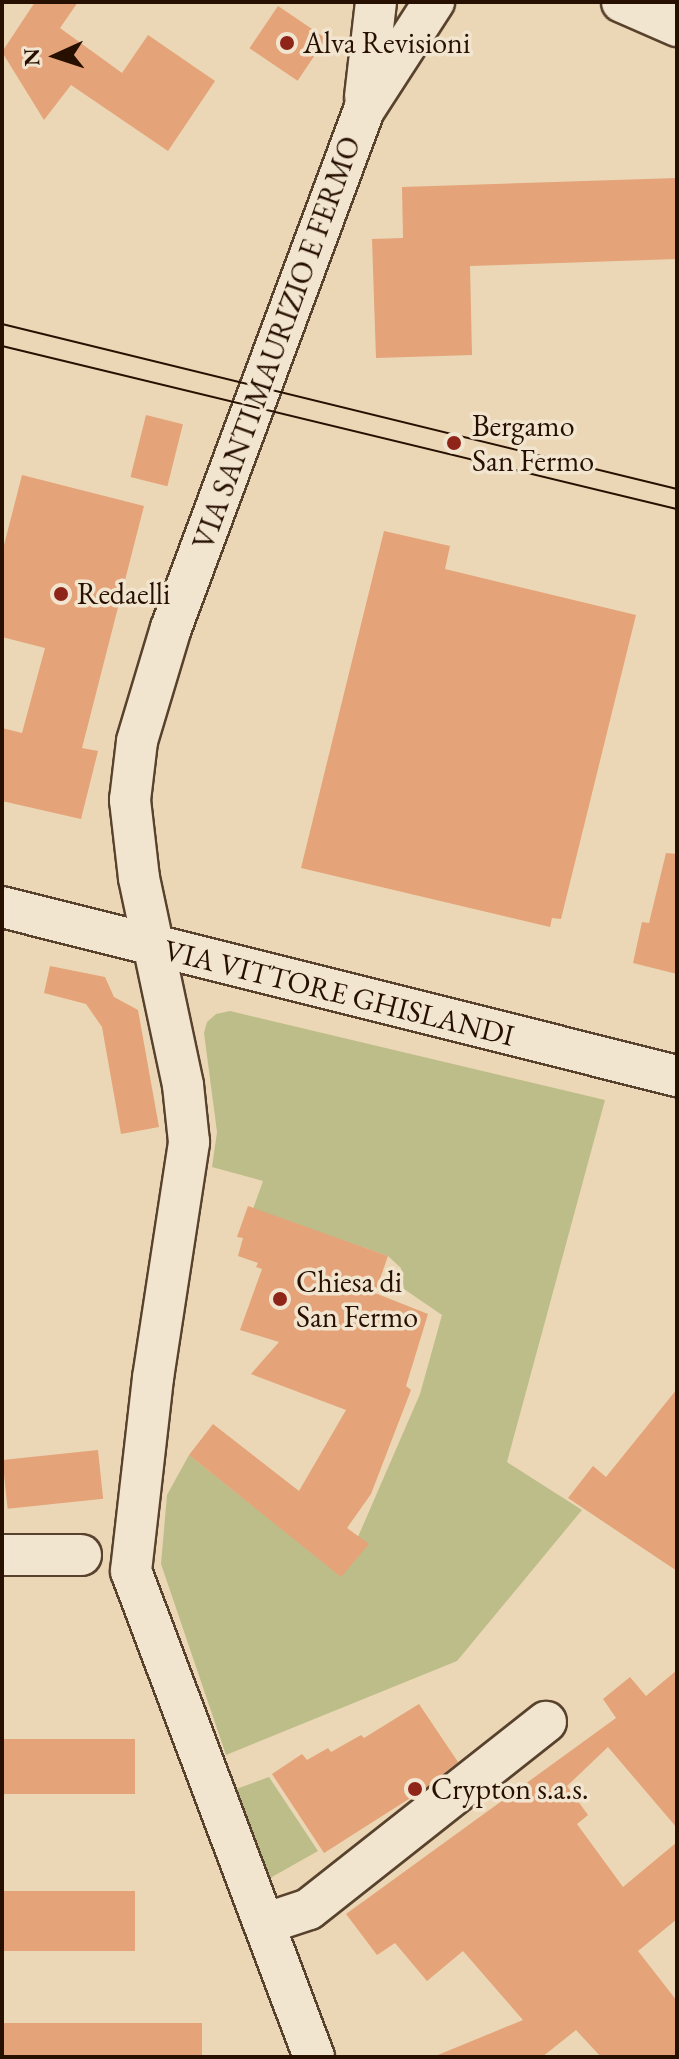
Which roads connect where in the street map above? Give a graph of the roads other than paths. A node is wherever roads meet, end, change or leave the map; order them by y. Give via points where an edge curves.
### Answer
1 (376, 2) edge
2 (434, 2) edge
3 (622, 2) edge
4 (677, 26) edge
5 (364, 110) junction
6 (2, 907) edge
7 (154, 948) junction
8 (677, 1076) edge
9 (2, 1555) edge
10 (81, 1555) dead end
11 (546, 1722) dead end
12 (264, 1924) junction
13 (314, 2057) edge

1 - 5 street, VIA SANTI MAURIZIO E FERMO
2 - 5 street, VIA SANTI MAURIZIO E FERMO
3 - 4 street
5 - 7 street, VIA SANTI MAURIZIO E FERMO via 171,628 137,741 130,800
6 - 7 street, VIA VITTORE GHISLANDI
7 - 8 street, VIA VITTORE GHISLANDI
7 - 12 street, VIA SANTI MAURIZIO E FERMO via 183,1085 189,1142 153,1378 131,1571
9 - 10 street
11 - 12 street via 309,1909
12 - 13 street, VIA SANTI MAURIZIO E FERMO

